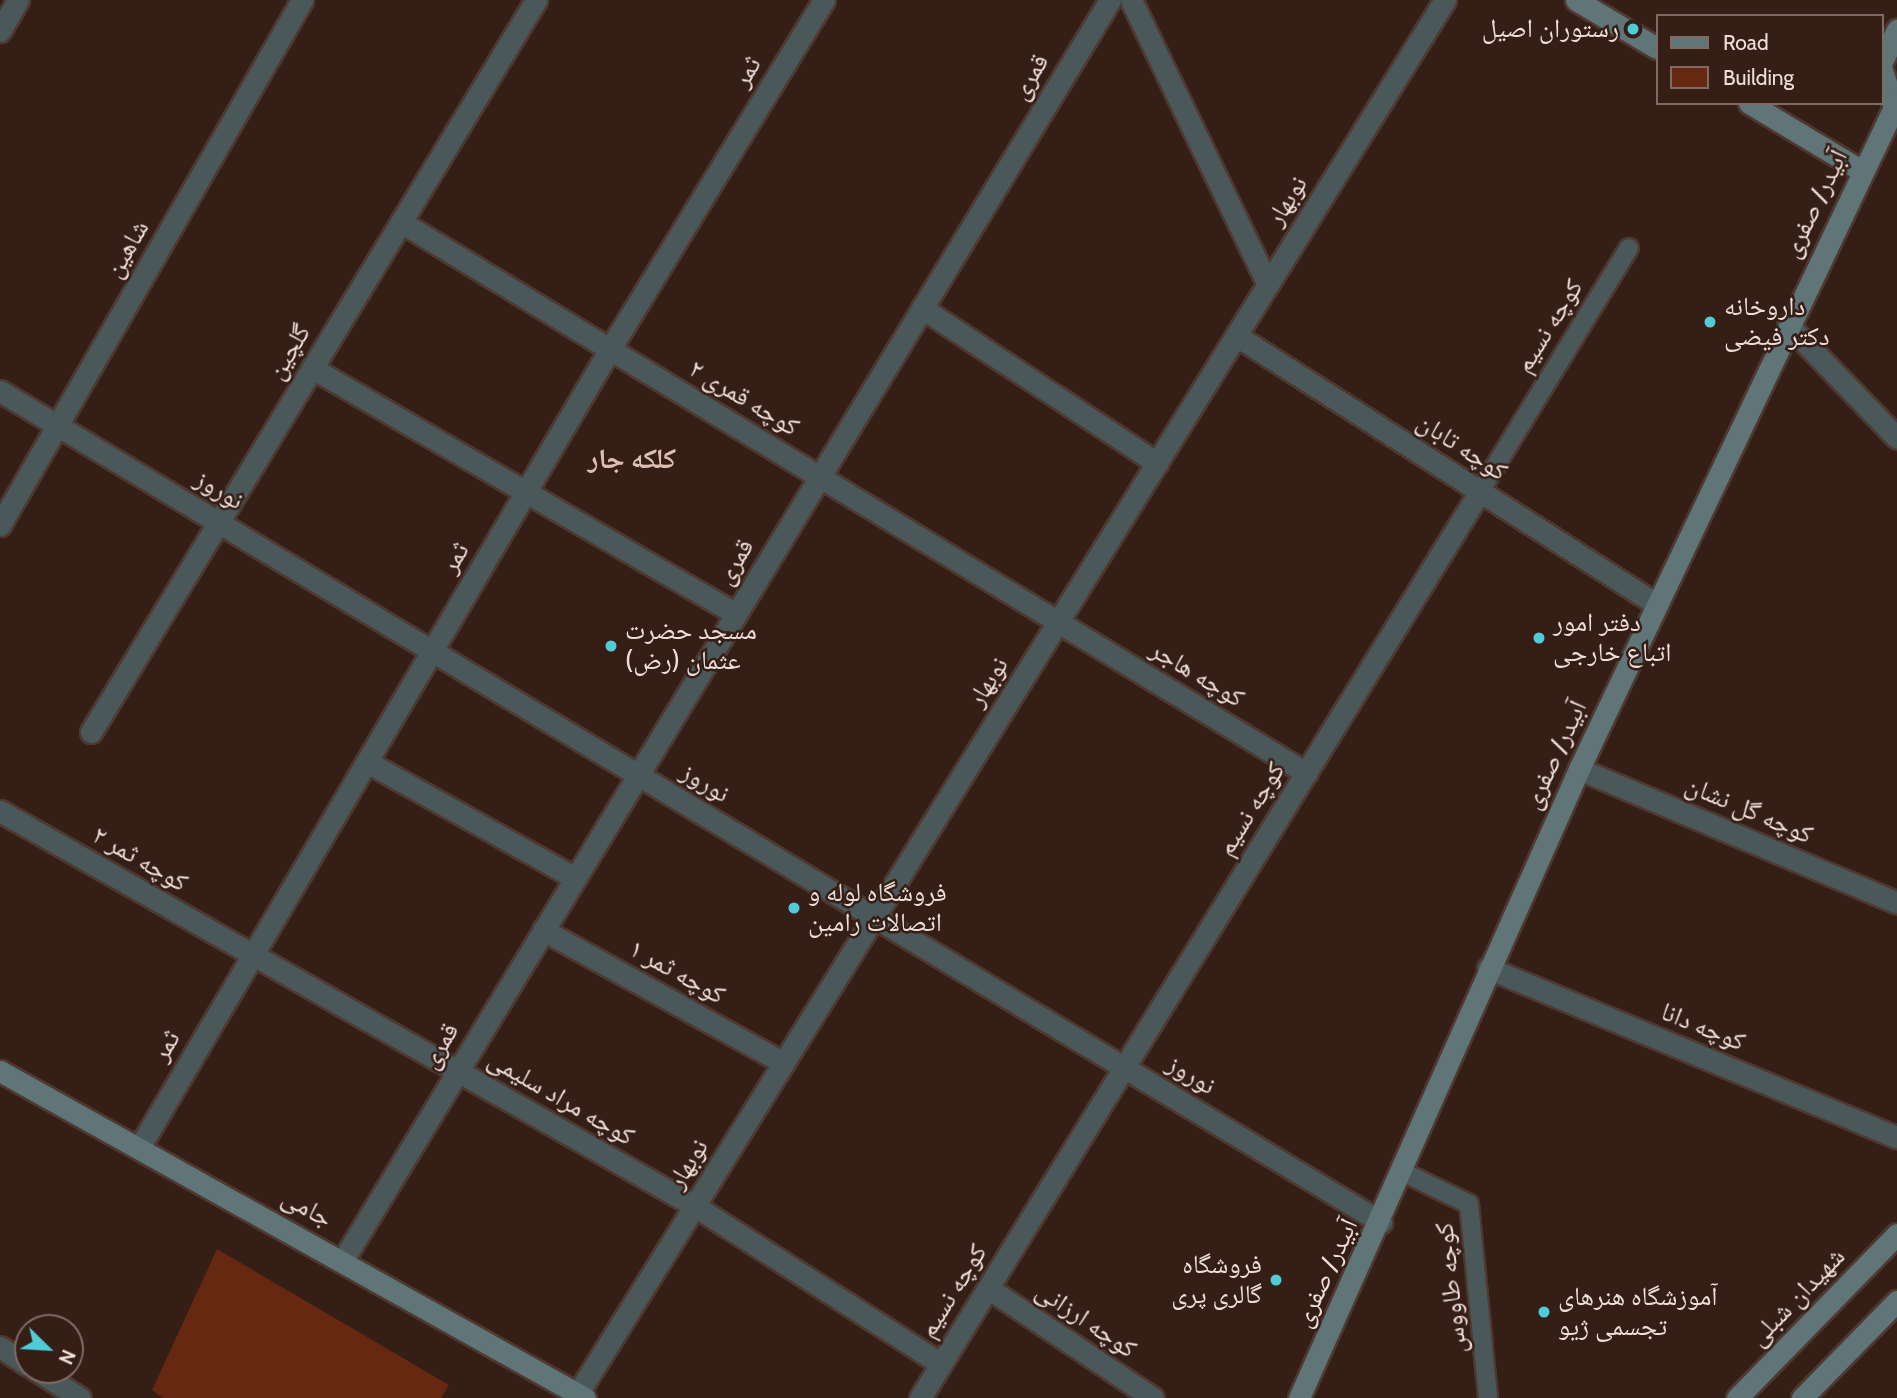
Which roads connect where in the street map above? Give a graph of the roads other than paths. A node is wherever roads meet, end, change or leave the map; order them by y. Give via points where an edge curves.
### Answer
1 (18, 0) edge
2 (302, 0) edge
3 (536, 0) edge
4 (824, 0) edge
5 (1110, 0) edge
6 (1131, 0) edge
7 (1445, 0) edge
8 (1577, 0) edge
9 (1897, 29) edge
10 (0, 31) edge
11 (1656, 47) edge
12 (1883, 60) edge
13 (1883, 70) edge
14 (1895, 102) edge
15 (1752, 105) edge
16 (1862, 171) junction
17 (401, 222) junction
18 (1629, 248) dead end
19 (1268, 285) junction
20 (922, 308) junction
21 (1788, 324) junction
22 (1237, 336) junction
23 (610, 349) junction
24 (312, 368) junction
25 (0, 391) edge
26 (57, 426) junction
27 (1897, 438) edge
28 (1157, 463) junction
29 (820, 477) junction
30 (1480, 491) junction
31 (526, 493) junction
32 (219, 523) junction
33 (0, 525) edge
34 (1657, 605) junction
35 (736, 614) junction
36 (1058, 622) junction
37 (432, 652) junction
38 (91, 732) dead end
39 (367, 762) junction
40 (1579, 769) junction
41 (1306, 773) junction
42 (638, 775) junction
43 (0, 811) edge
44 (575, 878) junction
45 (1897, 903) edge
46 (874, 918) junction
47 (543, 930) junction
48 (253, 955) junction
49 (1488, 968) junction
50 (784, 1063) junction
51 (1124, 1068) junction
52 (0, 1071) edge
53 (457, 1071) junction
54 (1897, 1137) edge
55 (139, 1148) junction
56 (1403, 1172) junction
57 (695, 1206) junction
58 (1381, 1222) junction
59 (1897, 1234) edge
60 (343, 1260) junction
61 (988, 1288) junction
62 (1897, 1301) edge
63 (941, 1364) junction
64 (58, 1384) edge
65 (579, 1397) edge
66 (80, 1398) edge
67 (920, 1398) edge
68 (1153, 1398) edge
69 (1299, 1398) edge
70 (1488, 1398) edge
71 (1737, 1398) edge
72 (1802, 1398) edge

1 - 10 street
2 - 26 street, شاهین
3 - 17 street, گلچین
4 - 23 street, ثمر
5 - 20 street, قمری
6 - 19 street
7 - 19 street, نوبهار
8 - 11 main road
9 - 12 main road, آبیدر/ صفری
13 - 14 main road, آبیدر/ صفری
14 - 16 main road, آبیدر/ صفری
15 - 16 main road
16 - 21 main road, آبیدر/ صفری
17 - 23 street, کوچه قمری ۲
17 - 24 street, گلچین
18 - 30 lane, کوچه نسیم
19 - 22 street, نوبهار
20 - 28 street
20 - 29 street, قمری
21 - 27 street
21 - 34 main road, آبیدر/ صفری
22 - 28 street, نوبهار
22 - 30 street, کوچه تابان
23 - 29 street, کوچه قمری ۲
23 - 31 street, ثمر
24 - 31 street
24 - 32 street, گلچین
25 - 26 street, نوروز
26 - 32 street, نوروز
26 - 33 street, شاهین
28 - 36 street, نوبهار
29 - 35 street, قمری
29 - 36 street, کوچه قمری ۲
30 - 34 street, کوچه تابان
30 - 41 street, کوچه نسیم
31 - 35 street
31 - 37 street, ثمر
32 - 37 street, نوروز
32 - 38 street, گلچین
34 - 40 main road, آبیدر/ صفری
35 - 42 street, قمری
36 - 41 street, کوچه هاجر
36 - 46 street, نوبهار
37 - 39 street, ثمر
37 - 42 street, نوروز
39 - 44 street
39 - 48 street, ثمر
40 - 45 street, کوچه گل نشان
40 - 49 main road, آبیدر/ صفری
41 - 51 street, کوچه نسیم
42 - 44 street, قمری
42 - 46 street, نوروز
43 - 48 street, کوچه ثمر ۲
44 - 47 street, قمری
46 - 50 street, نوبهار
46 - 51 street, نوروز
47 - 50 street, کوچه ثمر ۱
47 - 53 street, قمری
48 - 53 street, کوچه مراد سلیمی
48 - 55 street, ثمر
49 - 54 street, کوچه دانا
49 - 56 main road, آبیدر/ صفری
50 - 57 street, نوبهار
51 - 58 street, نوروز
51 - 61 street, کوچه نسیم
52 - 55 main road, جامی
53 - 57 street, کوچه مراد سلیمی
53 - 60 street, قمری
55 - 60 main road, جامی
56 - 58 main road, آبیدر/ صفری
56 - 70 lane, کوچه طاووس via 1469,1204
57 - 63 street, کوچه مراد سلیمی
57 - 65 street, نوبهار
58 - 69 main road, آبیدر/ صفری
59 - 71 main road, شهیدان شبلی
60 - 65 main road, جامی
61 - 63 street, کوچه نسیم
61 - 68 street, کوچه ارزانی
62 - 72 main road
63 - 67 street, کوچه نسیم
64 - 66 street

